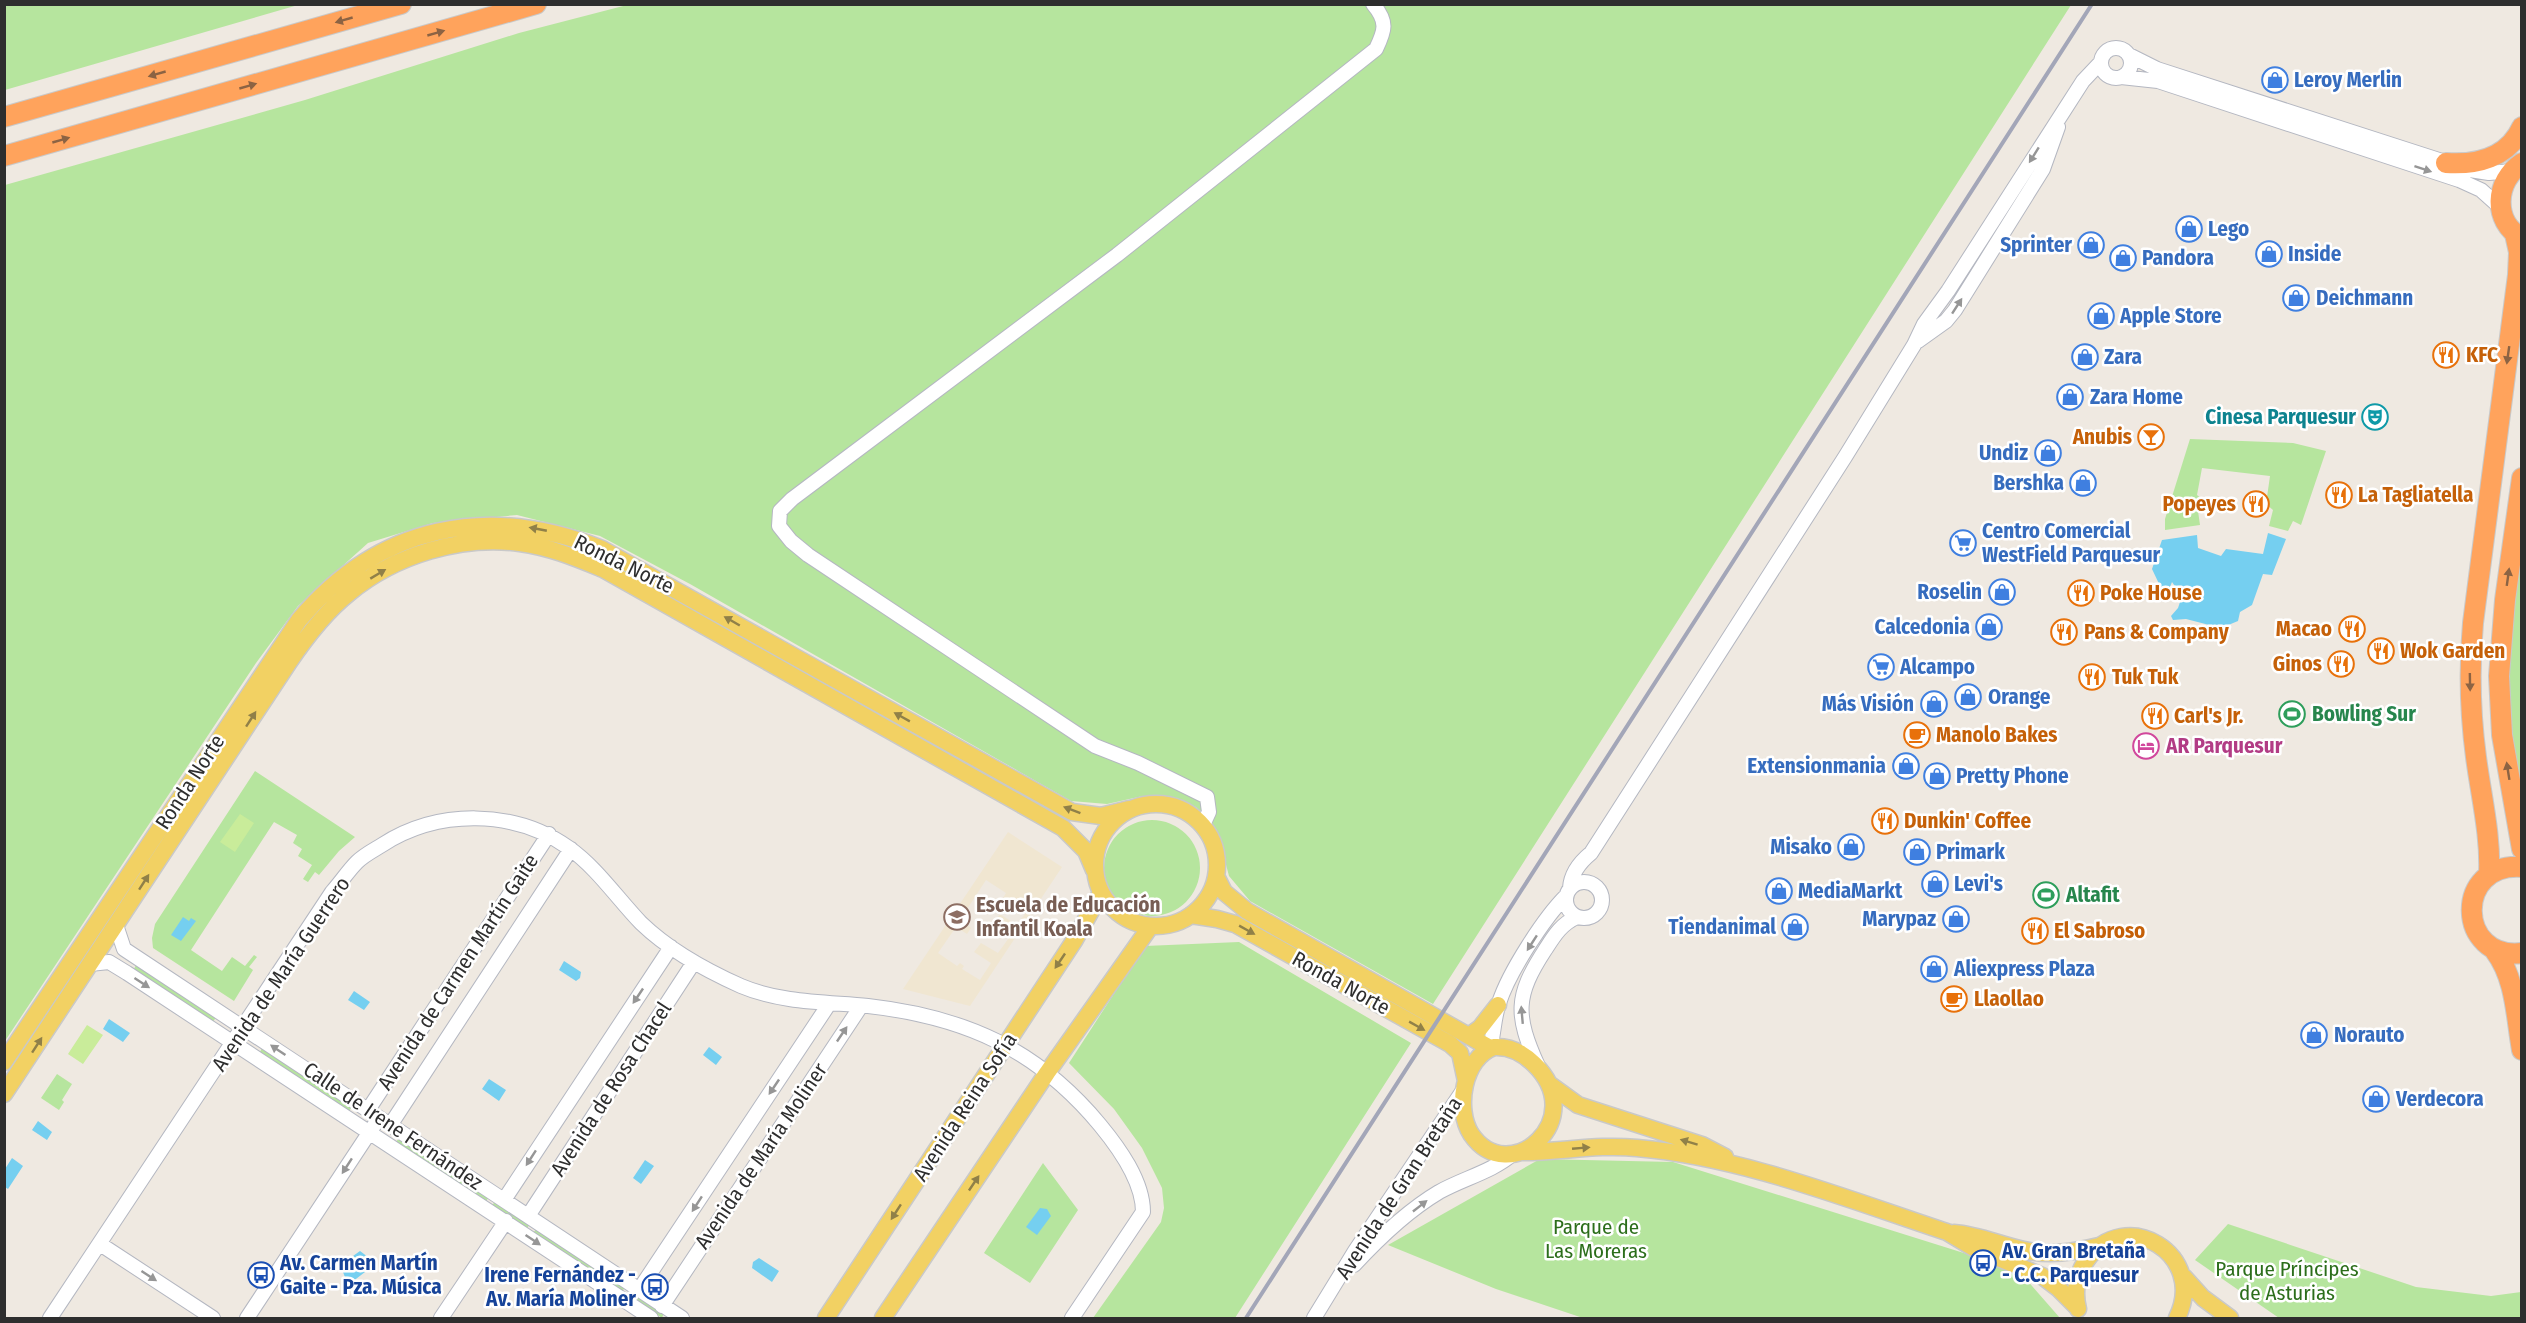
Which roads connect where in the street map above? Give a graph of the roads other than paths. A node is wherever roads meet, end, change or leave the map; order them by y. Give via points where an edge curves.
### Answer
1 (400, 4) edge
2 (536, 4) edge
3 (1373, 4) edge
4 (2129, 55) junction
5 (2101, 62) junction
6 (2121, 77) junction
7 (4, 117) edge
8 (2522, 127) edge
9 (4, 156) edge
10 (2446, 163) junction
11 (2517, 167) edge
12 (2500, 207) junction
13 (2518, 236) edge
14 (2522, 478) edge
15 (1129, 809) junction
16 (1203, 825) junction
17 (549, 834) junction
18 (571, 849) junction
19 (2522, 849) edge
20 (1591, 853) junction
21 (2522, 867) edge
22 (1094, 870) junction
23 (2489, 875) junction
24 (1216, 876) junction
25 (1593, 884) junction
26 (1568, 892) junction
27 (1101, 893) junction
28 (1191, 915) junction
29 (1577, 917) junction
30 (116, 925) junction
31 (1150, 927) junction
32 (671, 947) junction
33 (2495, 951) junction
34 (2522, 954) edge
35 (694, 962) junction
36 (90, 964) junction
37 (829, 1004) junction
38 (1498, 1005) junction
39 (861, 1006) junction
40 (244, 1027) junction
41 (1469, 1036) junction
42 (234, 1043) junction
43 (1005, 1045) junction
44 (1490, 1048) junction
45 (2522, 1050) edge
46 (4, 1062) edge
47 (1047, 1073) junction
48 (1544, 1077) junction
49 (1465, 1085) junction
50 (4, 1094) edge
51 (379, 1117) junction
52 (370, 1132) junction
53 (1518, 1153) junction
54 (729, 1155) junction
55 (1742, 1166) junction
56 (752, 1170) junction
57 (504, 1200) junction
58 (528, 1216) junction
59 (506, 1221) junction
60 (1947, 1232) junction
61 (100, 1244) junction
62 (2100, 1246) junction
63 (2184, 1277) junction
64 (1334, 1286) junction
65 (639, 1290) junction
66 (662, 1306) junction
67 (2080, 1313) edge
68 (644, 1316) edge
69 (50, 1318) edge
70 (213, 1318) edge
71 (247, 1318) edge
72 (441, 1318) edge
73 (682, 1318) edge
74 (826, 1318) edge
75 (883, 1318) edge
76 (1072, 1318) edge
77 (1314, 1318) edge
78 (2177, 1318) edge
79 (2230, 1318) edge

1 -> 7 highway
9 -> 2 highway
3 - 16 street via 1381,14 1385,31 1376,49 1117,255 780,511 778,526 791,541 831,570 1095,746 1207,797 1209,812
4 - 5 street via 2120,48 2112,48 2103,54
4 - 6 street via 2130,67
4 - 10 street via 2157,69
5 - 6 street via 2106,74
5 - 20 street via 2085,79 1928,318 1845,457
6 -> 12 street via 2158,81 2459,180 2481,190
8 - 10 highway via 2513,142 2497,154 2477,162
10 - 11 street via 2476,172
11 - 12 highway via 2503,185
12 - 13 highway via 2507,225
13 -> 23 highway via 2518,275 2470,664 2473,737 2490,851
19 -> 14 highway via 2502,735 2499,683 2505,600
15 - 16 main road, Ronda Norte via 1169,805 1188,812
15 - 22 main road, Ronda Norte via 1102,834
15 -> 46 main road, Ronda Norte via 1101,816 1072,812 602,549 562,534 516,526 490,524 444,529 368,559 328,588 299,620
16 - 24 main road, Ronda Norte via 1215,849
17 - 18 street, Avenida de María Guerrero
17 - 40 street, Avenida de María Guerrero via 496,819 459,818 416,827 389,840 358,860 332,892
17 - 51 street, Avenida de Carmen Martín Gaite
18 - 32 street, Avenida de María Guerrero via 640,921
18 - 51 street, Avenida de Carmen Martín Gaite
20 - 25 street
20 - 26 street via 1574,874
21 - 23 highway via 2502,868
22 - 27 main road, Ronda Norte
30 -> 22 main road, Ronda Norte via 289,662 333,608 361,585 401,561 428,551 483,542 541,547 603,569 1063,828 1086,851
23 - 33 highway via 2476,887 2471,913 2479,936
24 - 28 main road, Ronda Norte via 1212,891
24 - 41 main road, Ronda Norte via 1224,892 1247,911
25 - 26 street via 1582,882
25 - 29 street via 1602,896 1601,907 1593,916
26 - 29 street via 1569,909
26 -> 38 street via 1514,970
27 - 31 main road, Ronda Norte via 1121,916
27 -> 43 main road, Avenida Reina Sofía
28 - 31 main road, Ronda Norte via 1172,924
28 -> 49 main road, Ronda Norte via 1235,924 1450,1044 1460,1053
48 -> 29 street via 1524,1030 1522,993 1557,931
30 - 36 main road, Ronda Norte
30 - 40 street, Calle de Irene Fernández via 124,949
31 - 47 main road
32 - 35 street, Avenida de María Guerrero
32 -> 57 street, Avenida de Rosa Chacel
33 - 34 highway
33 - 45 highway via 2511,983
35 - 37 street, Avenida de María Guerrero via 743,987
35 - 58 street, Avenida de Rosa Chacel
36 -> 42 street, Calle de Irene Fernández via 109,962
50 -> 36 main road, Ronda Norte
37 - 39 street, Avenida de María Guerrero
37 -> 54 street, Avenida de María Moliner
38 - 41 main road
38 - 44 street
39 - 43 street, Avenida de María Guerrero via 934,1016
56 -> 39 street, Avenida de María Moliner
40 - 42 street, Avenida de María Guerrero
51 -> 40 street, Calle de Irene Fernández
41 - 44 main road, Ronda Norte
42 - 52 street, Calle de Irene Fernández
42 - 61 street, Avenida de María Guerrero
43 - 47 street, Avenida de María Guerrero
43 -> 74 main road, Avenida Reina Sofía
44 - 48 main road via 1513,1049
44 - 49 main road via 1476,1062
75 -> 47 main road
47 - 76 street, Avenida de María Guerrero via 1078,1099 1113,1140 1143,1194 1143,1212
48 - 53 main road via 1554,1103 1551,1125 1542,1139
55 -> 48 main road via 1702,1146 1570,1101
49 - 53 main road via 1463,1114 1475,1138 1491,1149
49 - 64 street, Avenida de Gran Bretaña
51 - 52 street, Avenida de Carmen Martín Gaite
51 - 57 street, Calle de Irene Fernández
52 - 59 street, Calle de Irene Fernández
52 -> 71 street, Avenida de Carmen Martín Gaite
53 -> 55 main road via 1620,1147
64 -> 53 street, Avenida de Gran Bretaña via 1377,1241 1421,1204
54 - 56 street
54 -> 65 street, Avenida de María Moliner
55 - 60 main road
56 - 66 street, Avenida de María Moliner
57 - 58 street, Calle de Irene Fernández
58 - 65 street, Calle de Irene Fernández
59 -> 68 street, Calle de Irene Fernández
59 - 72 street
60 - 62 main road via 1976,1235 2043,1253
60 - 67 main road via 2047,1279
61 - 69 street, Avenida de María Guerrero
61 -> 70 street
62 - 63 main road via 2117,1239 2143,1238 2168,1253
62 - 67 main road via 2080,1270 2076,1288
63 - 78 main road via 2184,1297
63 - 79 main road via 2203,1298
64 - 77 street, Avenida de Gran Bretaña
65 - 66 street, Calle de Irene Fernández
66 - 73 street, Calle de Irene Fernández

